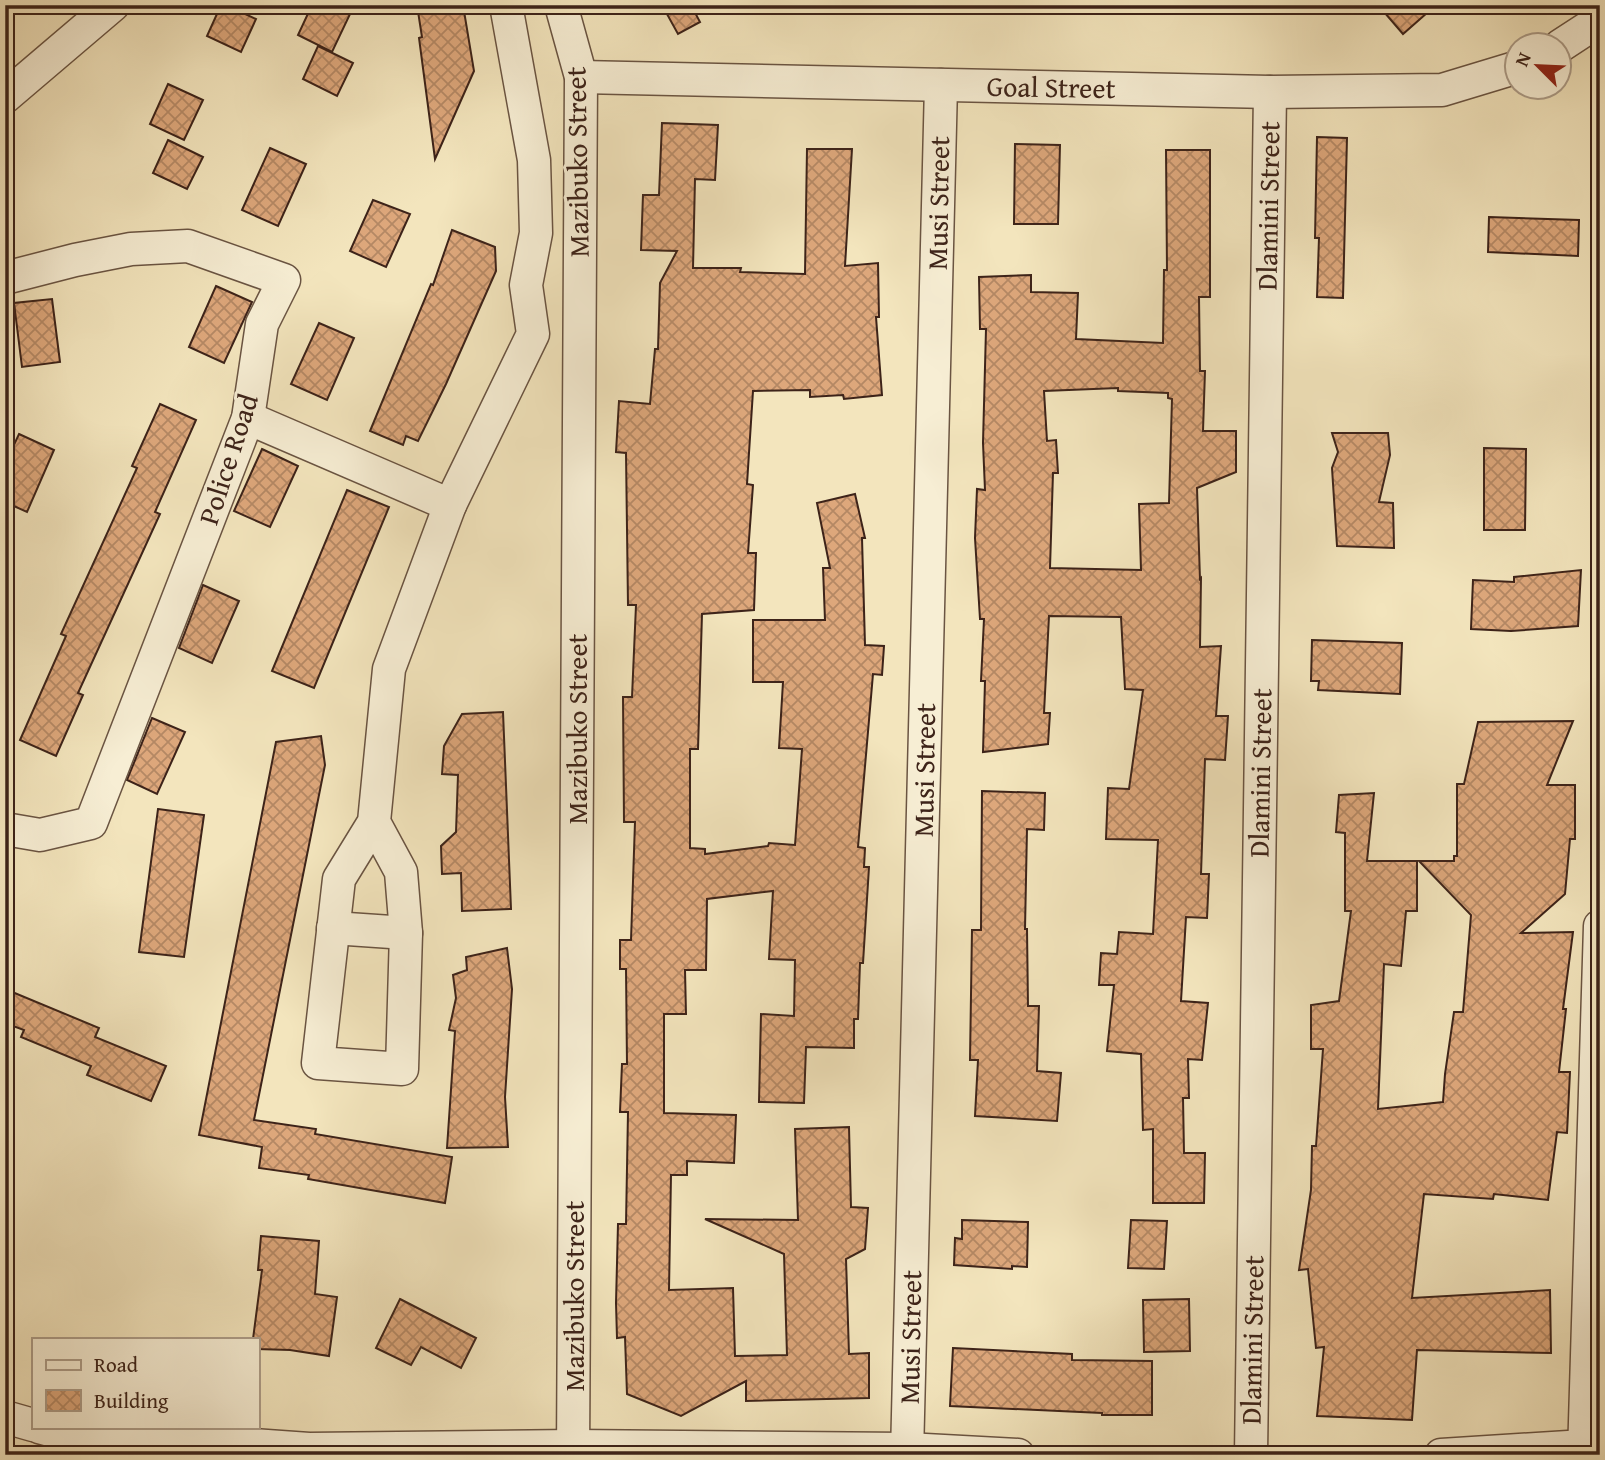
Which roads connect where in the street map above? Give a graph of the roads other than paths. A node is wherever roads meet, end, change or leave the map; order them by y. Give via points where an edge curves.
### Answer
1 (506, 5) edge
2 (561, 5) edge
3 (106, 8) edge
4 (1600, 20) edge
5 (1574, 36) edge
6 (1504, 71) edge
7 (580, 77) junction
8 (941, 85) junction
9 (1270, 92) junction
10 (5, 97) edge
11 (5, 278) edge
12 (248, 418) junction
13 (450, 505) junction
14 (374, 822) junction
15 (5, 829) edge
16 (333, 928) junction
17 (406, 933) junction
18 (1599, 942) edge
19 (5, 1417) edge
20 (32, 1425) edge
21 (43, 1428) edge
22 (573, 1450) edge
23 (1584, 1450) edge
24 (907, 1452) edge
25 (1018, 1455) edge
26 (1251, 1455) edge
27 (1441, 1455) edge

1 - 13 street via 534,160 536,233 526,285 533,334
2 - 7 street, Mazibuko Street
3 - 10 street
4 - 5 street
6 - 9 street, Goal Street via 1442,90
7 - 8 street, Goal Street
7 - 22 street, Mazibuko Street
8 - 9 street, Goal Street
8 - 24 street, Musi Street
9 - 26 street, Dlamini Street
11 - 12 street, Police Road via 131,249 188,246 284,280 262,324
12 - 13 street
12 - 15 street, Police Road via 91,823 40,835
13 - 14 street via 389,669
14 - 16 street via 339,879
14 - 17 street via 401,872
16 - 17 street
16 - 17 street via 318,1063 402,1069
18 - 23 street
19 - 20 street
21 - 22 street via 309,1449
22 - 24 street
23 - 27 street
24 - 25 street

